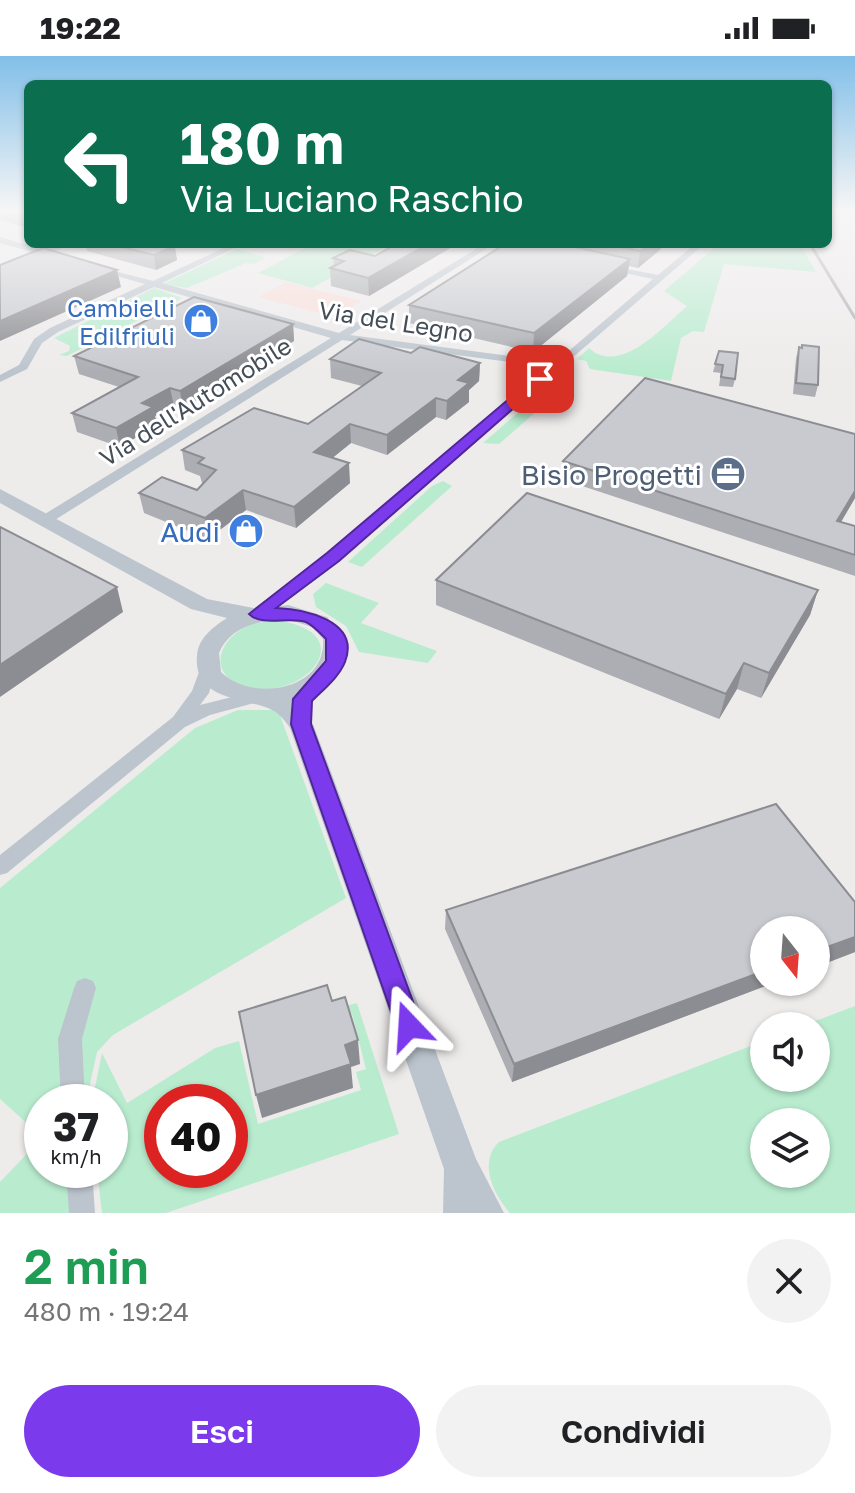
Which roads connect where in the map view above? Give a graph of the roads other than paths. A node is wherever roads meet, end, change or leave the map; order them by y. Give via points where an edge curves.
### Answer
1 (86, 264) edge
2 (196, 264) edge
3 (458, 264) edge
4 (597, 264) edge
5 (676, 264) edge
6 (659, 278) junction
7 (155, 283) junction
8 (340, 337) junction
9 (557, 365) junction
10 (0, 379) edge
11 (0, 495) edge
12 (45, 520) junction
13 (199, 604) junction
14 (258, 614) junction
15 (213, 643) junction
16 (208, 668) junction
17 (312, 686) junction
18 (259, 698) junction
19 (179, 722) junction
20 (301, 724) junction
21 (0, 867) edge
22 (85, 988) dead end
23 (72, 1084) edge
24 (462, 1169) junction
25 (80, 1188) edge
26 (82, 1213) edge
27 (461, 1213) edge
28 (486, 1213) edge

1 - 7 street, Via del Legno
2 - 7 street
3 - 8 street, Via dell'Automobile
4 - 6 street
5 - 6 street
6 - 9 street
7 - 8 street, Via del Legno
7 - 10 street via 45,335 23,367
8 - 9 street, Via del Legno
8 - 12 street, Via dell'Automobile
9 - 14 street via 333,557
11 - 12 street
12 - 13 street
13 - 14 street
13 - 15 street via 213,629
14 - 15 street via 234,624
14 - 17 street via 303,615 334,636 336,661
15 - 16 street
16 - 18 street via 222,686
16 - 19 street via 200,693
17 - 18 street
17 - 20 street via 302,699
18 - 19 street via 205,710
18 - 20 street via 284,705
19 - 21 street
20 - 24 street
22 - 23 street via 70,1039
24 - 27 street
24 - 28 street
25 - 26 street

